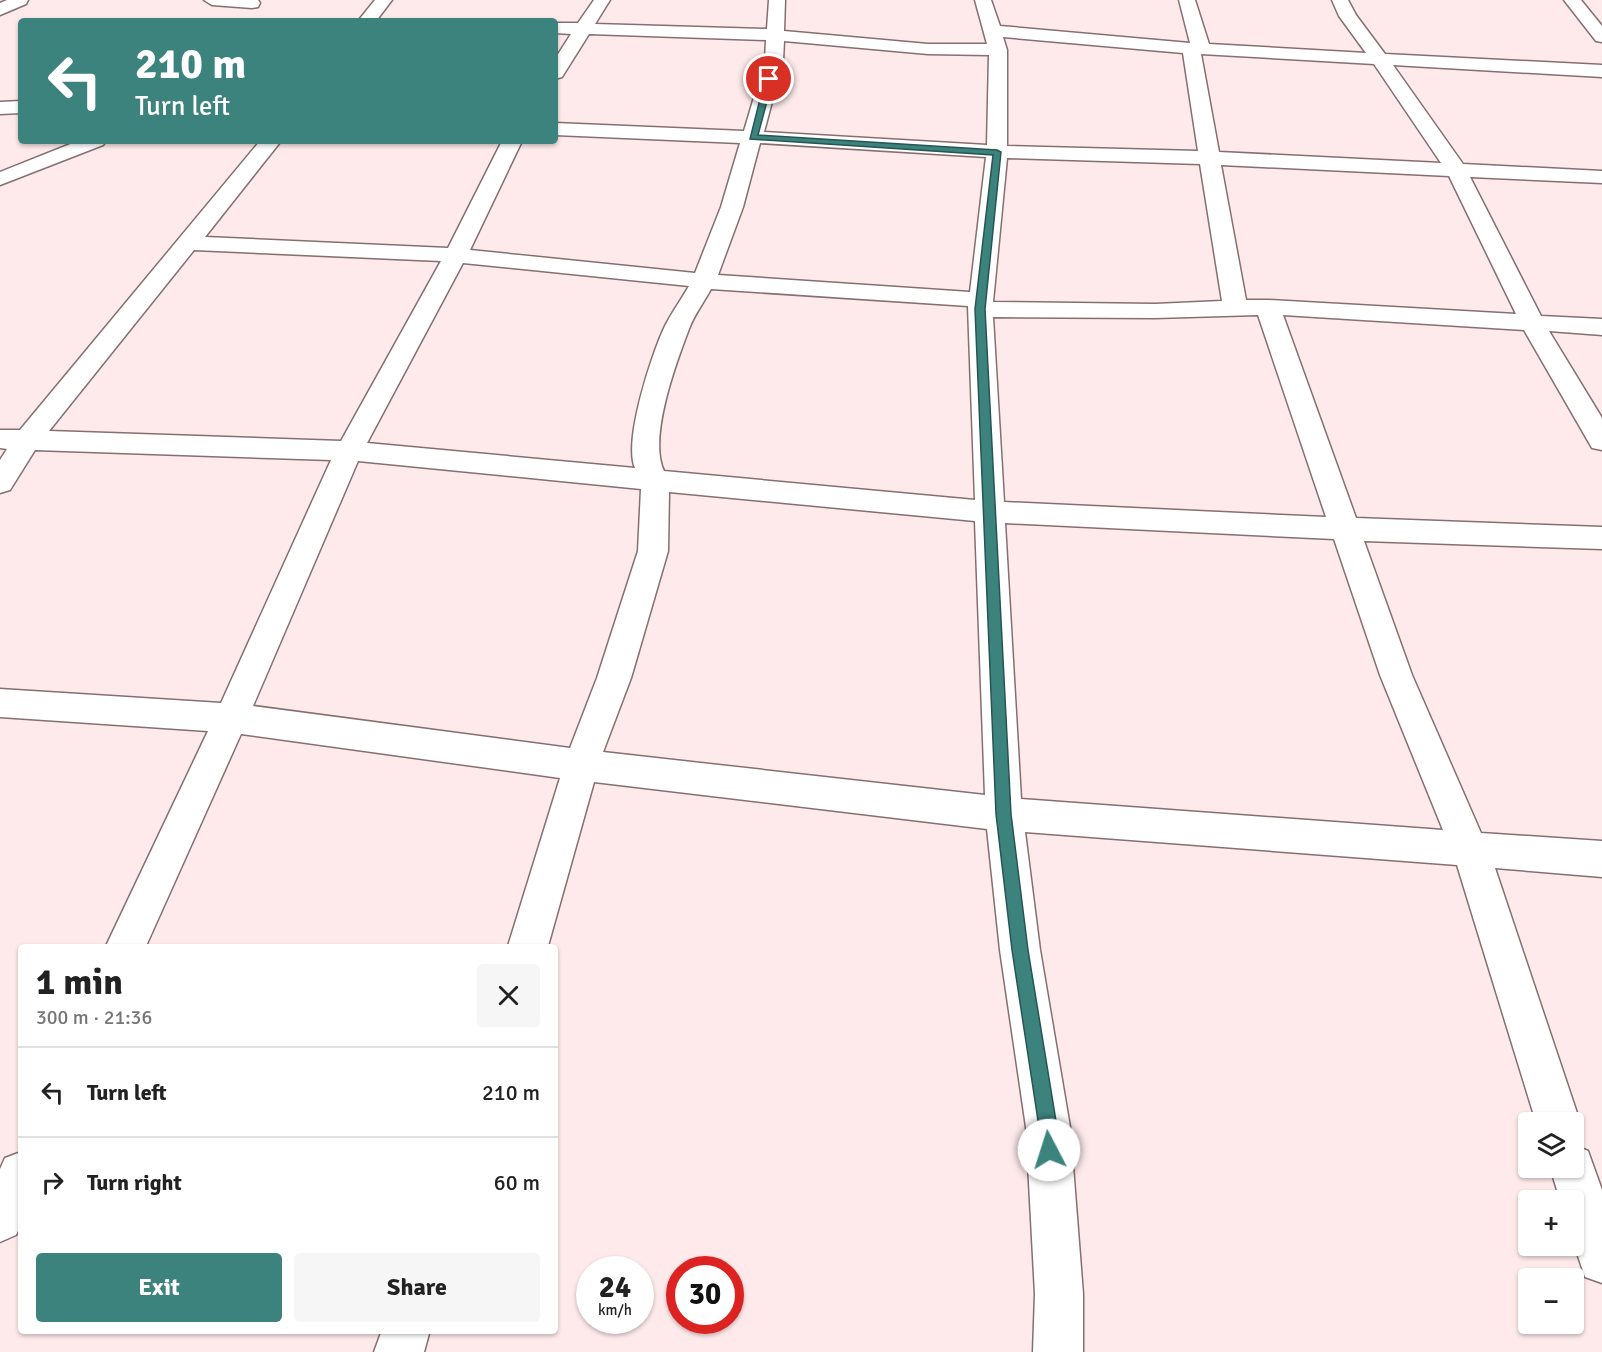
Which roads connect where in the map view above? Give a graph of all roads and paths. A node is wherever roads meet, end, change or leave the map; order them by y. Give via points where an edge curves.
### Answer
1 (20, 0) edge
2 (212, 0) edge
3 (384, 0) edge
4 (602, 0) edge
5 (777, 0) edge
6 (983, 0) edge
7 (1187, 0) edge
8 (1340, 0) edge
9 (1572, 0) edge
10 (253, 1) edge
11 (0, 10) edge
12 (235, 18) dead end
13 (369, 18) edge
14 (1596, 22) edge
15 (558, 28) edge
16 (584, 29) junction
17 (774, 35) junction
18 (1602, 37) edge
19 (994, 41) junction
20 (1196, 49) junction
21 (1380, 58) junction
22 (558, 68) edge
23 (1602, 71) edge
24 (18, 107) edge
25 (0, 108) edge
26 (558, 129) edge
27 (753, 137) junction
28 (88, 144) edge
29 (269, 144) edge
30 (511, 144) edge
31 (997, 152) junction
32 (1210, 158) junction
33 (1456, 169) junction
34 (1602, 177) edge
35 (0, 179) edge
36 (188, 243) junction
37 (456, 255) junction
38 (704, 280) junction
39 (980, 304) junction
40 (1269, 307) junction
41 (1235, 308) junction
42 (1532, 323) junction
43 (1602, 327) edge
44 (13, 439) edge
45 (1602, 441) edge
46 (349, 451) junction
47 (655, 481) junction
48 (0, 483) edge
49 (988, 512) junction
50 (1347, 529) junction
51 (1602, 538) edge
52 (0, 703) edge
53 (231, 718) junction
54 (581, 765) junction
55 (1004, 814) junction
56 (1470, 849) junction
57 (1602, 859) edge
58 (127, 944) edge
59 (529, 944) edge
60 (1555, 1112) edge
61 (1576, 1178) edge
62 (18, 1180) edge
63 (0, 1219) edge
64 (1602, 1260) edge
65 (405, 1334) edge
66 (399, 1352) edge
67 (1058, 1352) edge

1 - 11 street
2 - 10 street
3 - 13 street
4 - 16 street
5 - 17 street
6 - 19 street
7 - 20 street
8 - 21 street
9 - 14 street
10 - 12 street
14 - 18 street
15 - 16 street
16 - 17 street
16 - 22 street
17 - 19 street via 928,49
17 - 27 street via 774,60
19 - 20 street
19 - 31 street
20 - 21 street
20 - 32 street
21 - 23 street
21 - 33 street
24 - 25 street
26 - 27 street
27 - 31 street
27 - 38 street
28 - 35 street
29 - 36 street
30 - 37 street
31 - 32 street
31 - 39 street
32 - 33 street
32 - 41 street
33 - 34 street
33 - 42 street
36 - 37 street
36 - 44 street
37 - 38 street
37 - 46 street
38 - 39 street
38 - 47 street via 677,327 651,406 644,447
39 - 41 street via 1155,311
39 - 49 street
40 - 41 street
40 - 42 street
40 - 50 street
42 - 43 street
42 - 45 street
44 - 46 street
44 - 48 street
46 - 47 street
46 - 53 street
47 - 49 street
47 - 54 street via 653,551 614,678
49 - 50 street
49 - 55 street
50 - 51 street
50 - 56 street via 1396,675
52 - 53 street
53 - 54 street
53 - 58 street
54 - 55 street
54 - 59 street
55 - 56 street
55 - 67 street via 1020,950 1048,1127 1059,1294
56 - 57 street
56 - 60 street
61 - 64 street
62 - 63 street
65 - 66 street

